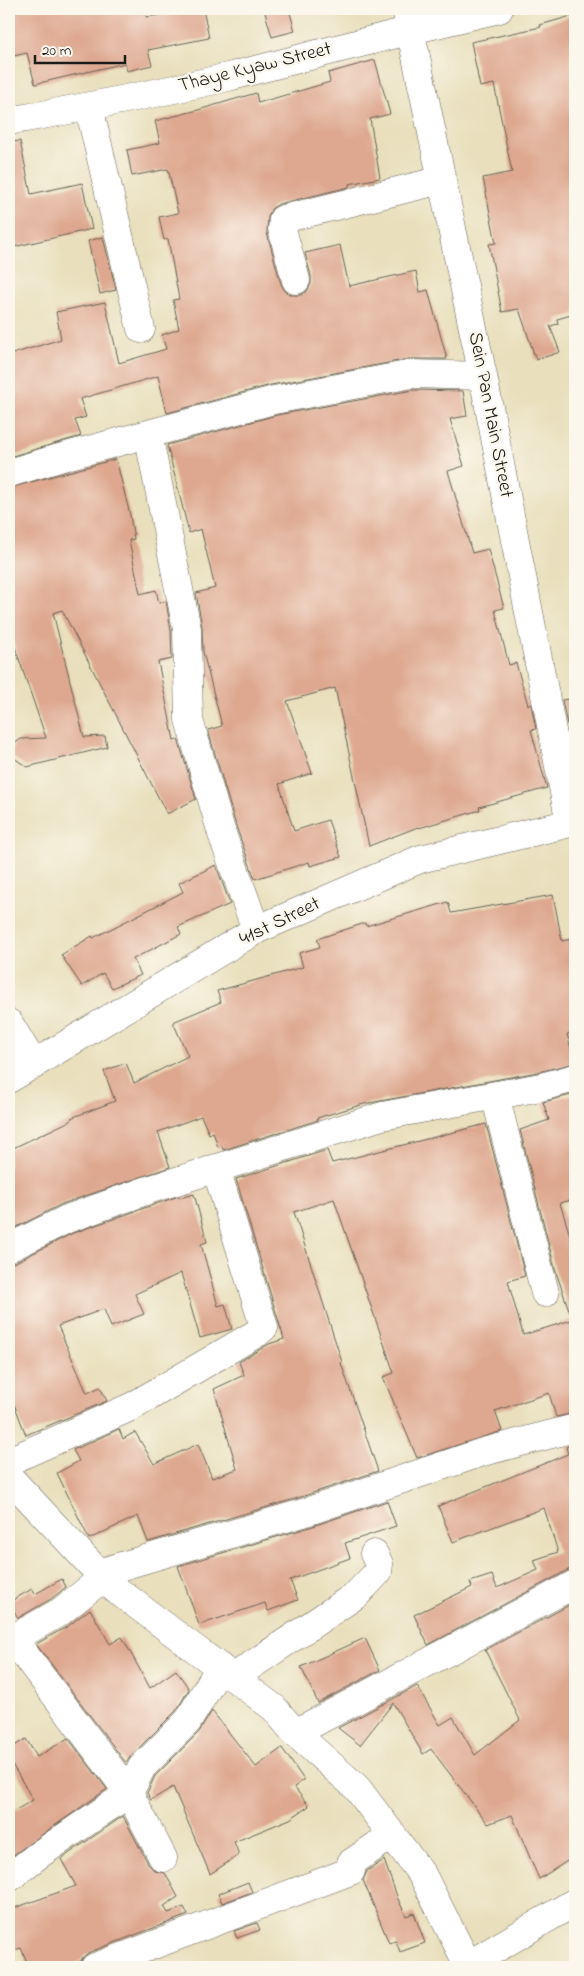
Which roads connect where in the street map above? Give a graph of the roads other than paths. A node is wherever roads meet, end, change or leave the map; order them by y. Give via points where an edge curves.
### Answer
1 (499, 9) edge
2 (408, 19) edge
3 (89, 107) junction
4 (9, 121) edge
5 (442, 180) junction
6 (296, 280) dead end
7 (141, 329) dead end
8 (483, 376) junction
9 (148, 434) junction
10 (9, 474) edge
11 (573, 822) edge
12 (256, 930) junction
13 (9, 1023) edge
14 (34, 1065) junction
15 (575, 1078) edge
16 (9, 1080) edge
17 (495, 1096) junction
18 (216, 1168) junction
19 (9, 1248) edge
20 (544, 1293) dead end
21 (575, 1428) edge
22 (9, 1461) edge
23 (9, 1478) edge
24 (374, 1554) dead end
25 (100, 1575) junction
26 (575, 1584) edge
27 (11, 1640) edge
28 (227, 1672) junction
29 (295, 1733) junction
30 (129, 1793) junction
31 (392, 1835) junction
32 (163, 1858) dead end
33 (9, 1878) edge
34 (575, 1902) edge
35 (468, 1966) edge
36 (95, 1967) edge

1 - 2 street, Thaye Kyaw Street
2 - 3 street, Thaye Kyaw Street via 226,77
2 - 5 street, Sein Pan Main Street
3 - 4 street, Thaye Kyaw Street
3 - 7 street
5 - 6 street via 283,219 282,229
5 - 8 street, Sein Pan Main Street
8 - 9 street via 412,374 274,400
8 - 11 street, Sein Pan Main Street
9 - 10 street
9 - 12 street via 187,629 189,720 222,834
11 - 12 street, 41st Street via 420,859
12 - 14 street, 41st Street
13 - 14 street
14 - 16 street, 41st Street
15 - 17 street
17 - 18 street via 382,1116
17 - 20 street
18 - 19 street via 67,1219
18 - 22 street via 264,1322 262,1330 133,1406
21 - 25 street via 483,1452 303,1513
23 - 25 street
24 - 28 street via 379,1564 378,1572 356,1595
25 - 27 street via 60,1612
25 - 28 street
26 - 29 street
27 - 30 street
28 - 29 street via 280,1712
28 - 30 street via 188,1722 142,1768
29 - 31 street via 357,1788
30 - 32 street
30 - 33 street
31 - 35 street via 423,1876
31 - 36 street via 350,1863 351,1871
34 - 35 street

